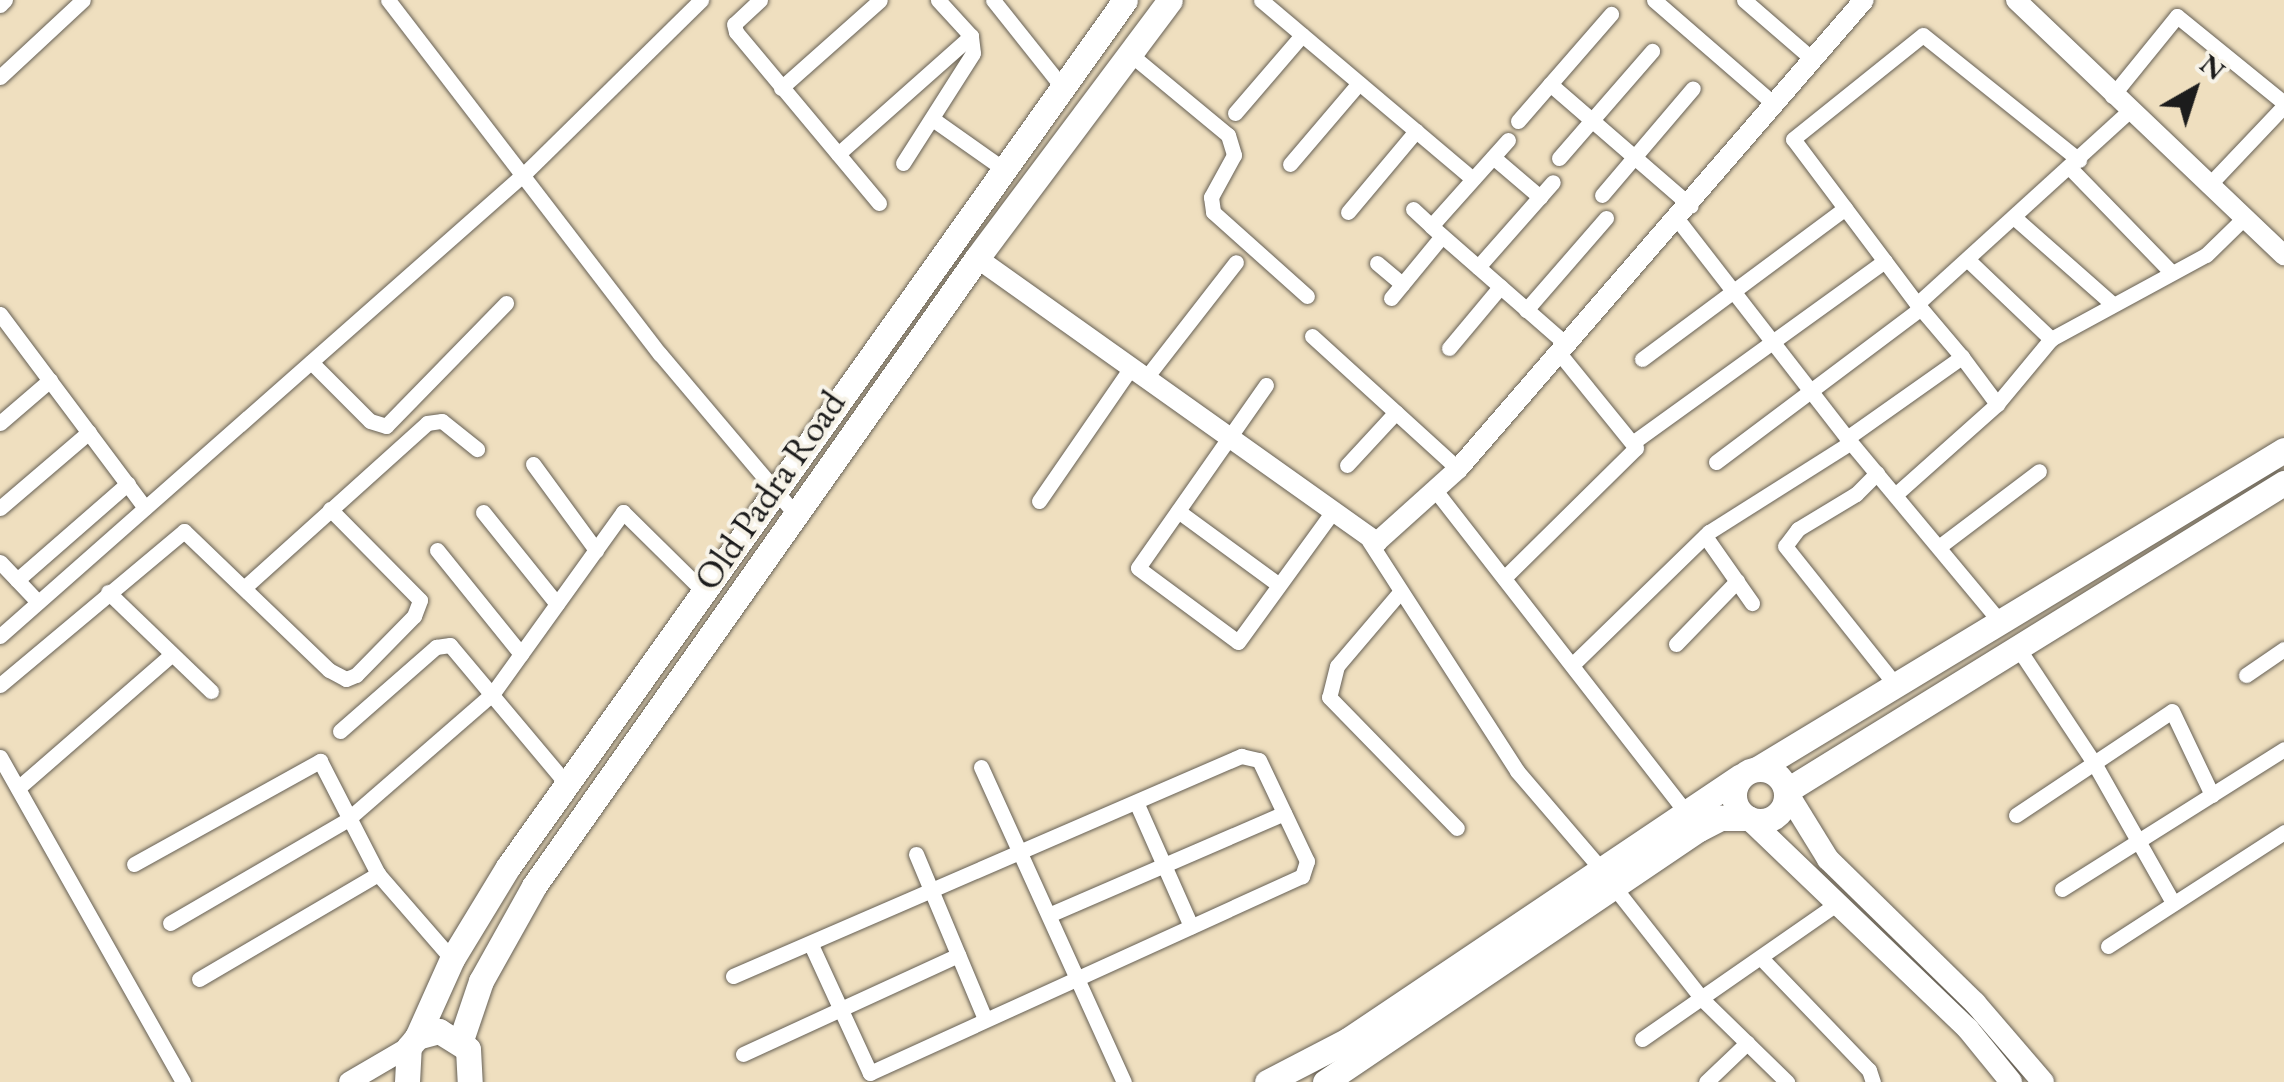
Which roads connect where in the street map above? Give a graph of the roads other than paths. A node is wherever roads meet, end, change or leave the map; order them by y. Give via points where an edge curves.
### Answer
1 (83, 0) edge
2 (388, 0) edge
3 (701, 0) edge
4 (760, 0) edge
5 (880, 0) edge
6 (938, 0) edge
7 (993, 0) edge
8 (1125, 0) edge
9 (1170, 0) edge
10 (1262, 0) edge
11 (1654, 0) edge
12 (1744, 0) edge
13 (2016, 0) edge
14 (1852, 4) edge
15 (1611, 14) dead end
16 (1302, 34) junction
17 (971, 36) junction
18 (1652, 51) dead end
19 (1130, 54) junction
20 (1812, 59) junction
21 (0, 78) edge
22 (1359, 83) junction
23 (1550, 84) junction
24 (781, 88) junction
25 (1063, 88) junction
26 (1693, 88) dead end
27 (2112, 96) junction
28 (1773, 103) junction
29 (2284, 104) edge
30 (2129, 111) junction
31 (1235, 113) dead end
32 (934, 120) junction
33 (1592, 120) junction
34 (1518, 121) dead end
35 (1416, 131) junction
36 (1508, 140) dead end
37 (838, 154) junction
38 (1493, 157) junction
39 (1559, 158) dead end
40 (1634, 158) junction
41 (902, 163) dead end
42 (1290, 164) dead end
43 (2075, 164) junction
44 (1005, 170) junction
45 (526, 173) junction
46 (1474, 178) junction
47 (1553, 182) dead end
48 (2208, 186) junction
49 (1602, 195) dead end
50 (1540, 197) junction
51 (879, 203) dead end
52 (1846, 208) junction
53 (1413, 209) dead end
54 (1348, 212) dead end
55 (1684, 213) junction
56 (1606, 218) dead end
57 (2016, 219) junction
58 (2243, 219) junction
59 (1437, 231) junction
60 (2284, 256) edge
61 (977, 258) junction
62 (1968, 260) junction
63 (1885, 261) junction
64 (1236, 262) dead end
65 (1378, 262) dead end
66 (1478, 268) junction
67 (2170, 271) junction
68 (1402, 284) junction
69 (1500, 286) junction
70 (1733, 291) junction
71 (1307, 296) dead end
72 (1390, 298) dead end
73 (2110, 302) junction
74 (506, 303) dead end
75 (1919, 306) junction
76 (1526, 310) junction
77 (0, 314) edge
78 (14, 332) junction
79 (1312, 336) dead end
80 (2051, 339) junction
81 (1772, 341) junction
82 (0, 344) edge
83 (1449, 348) dead end
84 (1564, 350) junction
85 (1962, 357) junction
86 (1642, 359) dead end
87 (310, 362) junction
88 (1137, 374) junction
89 (50, 380) junction
90 (1266, 385) dead end
91 (1811, 392) junction
92 (1997, 404) junction
93 (1396, 412) junction
94 (0, 423) edge
95 (89, 432) junction
96 (1228, 440) junction
97 (1849, 440) junction
98 (1635, 441) junction
99 (477, 449) dead end
100 (2284, 450) edge
101 (1716, 462) dead end
102 (533, 464) dead end
103 (1347, 465) dead end
104 (1458, 469) junction
105 (2040, 471) dead end
106 (1877, 474) junction
107 (128, 483) junction
108 (2284, 483) edge
109 (1435, 490) junction
110 (775, 494) junction
111 (1895, 495) junction
112 (1039, 501) dead end
113 (0, 508) edge
114 (146, 508) junction
115 (330, 509) junction
116 (1178, 511) junction
117 (483, 512) dead end
118 (1331, 514) junction
119 (796, 516) junction
120 (1704, 536) junction
121 (1368, 541) junction
122 (1940, 546) junction
123 (436, 550) dead end
124 (596, 550) junction
125 (0, 562) edge
126 (1504, 578) junction
127 (17, 580) junction
128 (1737, 581) junction
129 (1279, 585) junction
130 (245, 587) junction
131 (108, 592) junction
132 (1400, 592) junction
133 (705, 594) junction
134 (38, 602) junction
135 (1752, 603) dead end
136 (557, 604) junction
137 (0, 612) edge
138 (1998, 619) junction
139 (6, 631) edge
140 (1676, 644) dead end
141 (2016, 645) junction
142 (2284, 649) edge
143 (172, 654) junction
144 (521, 654) junction
145 (1572, 666) junction
146 (2246, 675) dead end
147 (1893, 682) junction
148 (0, 686) edge
149 (211, 692) dead end
150 (493, 693) junction
151 (340, 731) dead end
152 (2284, 749) edge
153 (0, 757) edge
154 (2094, 763) junction
155 (981, 766) dead end
156 (1749, 772) junction
157 (566, 783) junction
158 (18, 788) junction
159 (1786, 791) junction
160 (2212, 795) junction
161 (1136, 802) junction
162 (1284, 813) junction
163 (2016, 815) dead end
164 (1748, 818) junction
165 (347, 820) junction
166 (1692, 820) junction
167 (1457, 828) dead end
168 (2284, 832) edge
169 (2140, 841) junction
170 (1022, 852) junction
171 (916, 854) dead end
172 (134, 864) dead end
173 (1164, 865) junction
174 (378, 874) junction
175 (1607, 878) junction
176 (2062, 890) dead end
177 (930, 896) junction
178 (2172, 901) junction
179 (1838, 904) junction
180 (1050, 914) junction
181 (170, 923) dead end
182 (1191, 926) junction
183 (811, 946) junction
184 (2108, 946) dead end
185 (958, 955) junction
186 (452, 958) junction
187 (1762, 959) junction
188 (733, 976) dead end
189 (1076, 978) junction
190 (199, 979) dead end
191 (1702, 999) junction
192 (840, 1009) junction
193 (985, 1019) junction
194 (1642, 1039) dead end
195 (461, 1040) junction
196 (413, 1042) junction
197 (1747, 1043) junction
198 (1326, 1052) junction
199 (743, 1054) dead end
200 (1302, 1074) edge
201 (405, 1081) edge
202 (1331, 1081) edge
203 (183, 1082) edge
204 (348, 1082) edge
205 (470, 1082) edge
206 (1124, 1082) edge
207 (1268, 1082) edge
208 (1706, 1082) edge
209 (1787, 1082) edge
210 (1873, 1082) edge
211 (2011, 1082) edge
212 (2043, 1082) edge

1 - 21 street
2 - 45 street
3 - 45 street
4 - 24 street via 734,24
5 - 24 street
6 - 17 street
7 - 25 street
8 - 25 main road, Old Padra Road
9 - 19 main road, Old Padra Road
10 - 16 street
11 - 28 street
12 - 20 street
13 - 27 street
14 - 20 street
15 - 23 street
16 - 22 street
16 - 31 street
17 - 32 street via 974,53
17 - 37 street
18 - 33 street
19 - 61 main road, Old Padra Road
19 - 71 street via 1228,135 1234,155 1211,197 1213,212
20 - 28 street
22 - 35 street
22 - 42 street
23 - 33 street
23 - 34 street
24 - 37 street
25 - 44 main road, Old Padra Road
26 - 40 street
27 - 29 street via 2177,16
27 - 30 street
28 - 55 street
29 - 48 street
30 - 43 street
30 - 48 street
32 - 41 street
32 - 44 street
33 - 39 street
33 - 40 street
35 - 46 street
35 - 54 street
36 - 38 street
37 - 51 street
38 - 46 street
38 - 50 street
40 - 49 street
40 - 55 street
43 - 52 street via 1923,35 1793,139
43 - 57 street
43 - 67 street
44 - 110 main road, Old Padra Road
45 - 87 street
45 - 110 street via 660,354
46 - 59 street
47 - 50 street
48 - 58 street
50 - 66 street
52 - 63 street
52 - 70 street
53 - 59 street
55 - 70 street
55 - 84 street
56 - 76 street
57 - 62 street
57 - 73 street
58 - 60 street
58 - 67 street via 2206,255
59 - 66 street
59 - 68 street
61 - 88 street
61 - 119 main road, Old Padra Road
62 - 75 street
62 - 80 street
63 - 75 street
63 - 81 street
64 - 88 street
65 - 68 street
66 - 69 street
67 - 73 street
68 - 72 street
69 - 76 street
69 - 83 street
70 - 81 street
70 - 86 street
73 - 80 street
74 - 87 street via 386,426 370,421
75 - 85 street
75 - 91 street
76 - 84 street
77 - 78 street
78 - 82 street
78 - 89 street
79 - 93 street
80 - 92 street
81 - 91 street
81 - 98 street
84 - 98 street
84 - 104 street
85 - 92 street
85 - 97 street
87 - 114 street
88 - 96 street
88 - 112 street
89 - 94 street
89 - 95 street
90 - 96 street
91 - 97 street
91 - 101 street
92 - 111 street
93 - 103 street
93 - 104 street
95 - 107 street
95 - 113 street
96 - 116 street
96 - 118 street
97 - 106 street
97 - 120 street
98 - 126 street via 1632,455
99 - 115 street via 442,421 427,423
100 - 138 main road
102 - 124 street
104 - 109 street
105 - 122 street
106 - 111 street
106 - 147 street via 1785,546
107 - 114 street
107 - 127 street
108 - 141 main road
109 - 121 street via 1387,539
109 - 126 street
110 - 119 street
110 - 133 main road, Old Padra Road
111 - 122 street
114 - 134 street
115 - 130 street
115 - 130 street via 420,600 414,616 356,675 346,679 329,670
116 - 129 street
116 - 129 street via 1138,568 1238,642
117 - 136 street
118 - 121 street
118 - 129 street
119 - 195 main road, Old Padra Road via 534,886 474,994
120 - 128 street
120 - 145 street
121 - 132 street
122 - 138 street
123 - 144 street
124 - 133 street via 623,512
124 - 136 street
125 - 127 street
126 - 145 street
127 - 134 street
128 - 135 street
128 - 140 street
130 - 131 street via 184,530
131 - 143 street
131 - 148 street
132 - 167 street via 1337,666 1329,697
132 - 175 street via 1516,771
133 - 157 main road, Old Padra Road
134 - 139 street
136 - 144 street
137 - 139 street
138 - 147 main road
141 - 154 street
141 - 159 main road
142 - 146 street
143 - 149 street
143 - 158 street
144 - 150 street
145 - 166 street
147 - 156 main road
150 - 151 street via 444,644
150 - 157 street
150 - 165 street
152 - 160 street
153 - 158 street
154 - 160 street via 2172,711
154 - 163 street
154 - 169 street
155 - 170 street
156 - 159 main road via 1773,772
156 - 164 main road via 1734,799
156 - 166 main road
157 - 186 main road, Old Padra Road
158 - 203 street
159 - 164 main road via 1778,815
159 - 212 main road via 1828,860 1975,1003
160 - 169 street
161 - 162 street via 1251,754
161 - 170 street
161 - 173 street
162 - 173 street
162 - 182 street via 1307,861 1302,876
164 - 166 main road
164 - 179 main road
165 - 172 street via 320,761
165 - 174 street
165 - 181 street
166 - 175 main road
168 - 178 street
169 - 176 street
169 - 178 street
170 - 177 street
170 - 180 street
171 - 177 street
173 - 180 street
173 - 182 street
174 - 186 street
174 - 190 street
175 - 191 street
175 - 198 main road
175 - 202 main road
177 - 183 street
177 - 185 street
178 - 184 street
179 - 187 street
179 - 211 main road via 1968,1029
180 - 189 street
182 - 189 street
183 - 188 street
183 - 192 street
185 - 192 street
185 - 193 street
186 - 196 main road, Old Padra Road
187 - 191 street
187 - 210 street via 1869,1070
189 - 193 street
189 - 206 street
191 - 194 street
191 - 197 street
192 - 193 street via 870,1072
192 - 199 street
195 - 196 main road via 440,1032
195 - 205 main road via 473,1060
196 - 201 main road, Old Padra Road
196 - 204 street
197 - 208 street
197 - 209 street
198 - 200 main road
198 - 202 street
200 - 207 main road

